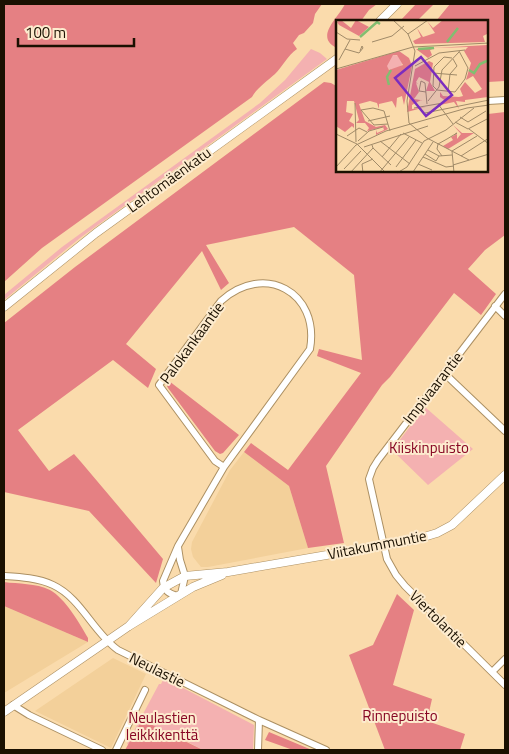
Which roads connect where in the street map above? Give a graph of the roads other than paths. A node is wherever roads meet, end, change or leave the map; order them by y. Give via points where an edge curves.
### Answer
1 (397, 4) edge
2 (381, 20) edge
3 (336, 59) edge
4 (505, 100) edge
5 (489, 101) edge
6 (505, 294) edge
7 (495, 306) junction
8 (4, 307) edge
9 (505, 316) edge
10 (444, 373) junction
11 (505, 431) edge
12 (224, 467) junction
13 (505, 474) edge
14 (385, 545) junction
15 (178, 546) junction
16 (228, 572) junction
17 (4, 576) edge
18 (185, 576) junction
19 (164, 588) junction
20 (180, 595) junction
21 (129, 626) junction
22 (107, 642) junction
23 (505, 660) edge
24 (492, 672) junction
25 (505, 685) edge
26 (145, 690) dead end
27 (13, 704) junction
28 (4, 712) edge
29 (259, 720) junction
30 (102, 750) edge
31 (116, 750) edge
32 (258, 750) edge
33 (326, 750) edge

1 - 2 street
3 - 8 street, Lehtomäenkatu via 90,238
4 - 5 street
6 - 7 street, Impivaarantie
7 - 9 street
7 - 10 street, Impivaarantie
10 - 11 street
10 - 14 street, Impivaarantie via 373,468 369,479
12 - 12 street, Palokankaantie via 310,349 311,330 306,310 292,293 274,284 251,284 229,294 159,385 215,461
12 - 15 street, Palokankaantie
13 - 14 street, Viitakummuntie via 464,516 444,530
14 - 16 street, Viitakummuntie
14 - 24 street, Viertolantie via 390,566 405,586
15 - 18 street
15 - 19 street, Palokankaantie via 166,572
16 - 18 street, Viitakummuntie
16 - 20 street, Viitakummuntie
17 - 22 street, Neulastie via 42,581 62,590
18 - 19 street, Viitakummuntie
18 - 20 street
19 - 20 street via 170,594
19 - 21 street, Palokankaantie
20 - 21 street, Palokankaantie
21 - 22 street, Palokankaantie
22 - 27 street, Palokankaantie
22 - 29 street, Neulastie
23 - 24 street
24 - 25 street, Viertolantie
26 - 31 street
27 - 28 street, Palokankaantie
27 - 30 street
29 - 32 street
29 - 33 street, Neulastie

